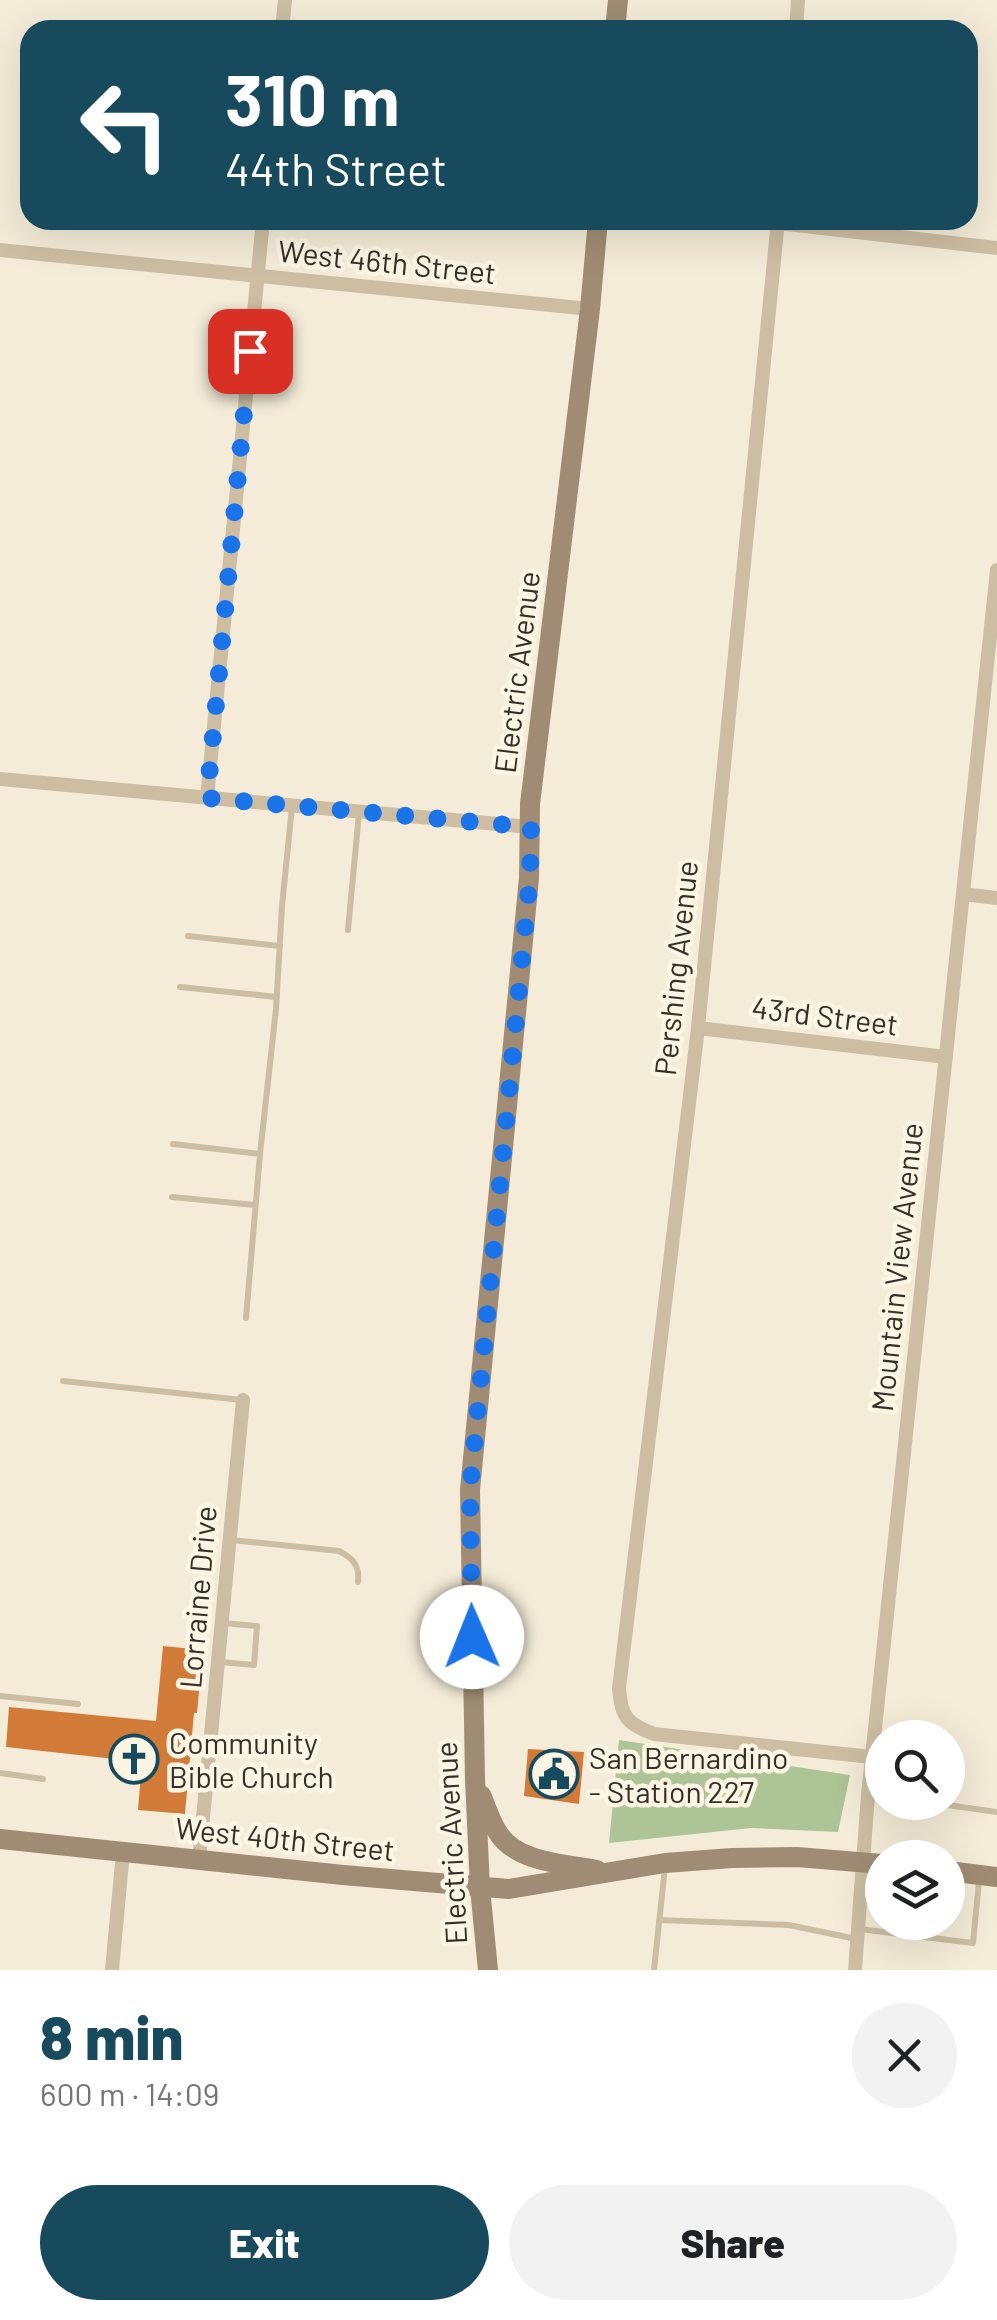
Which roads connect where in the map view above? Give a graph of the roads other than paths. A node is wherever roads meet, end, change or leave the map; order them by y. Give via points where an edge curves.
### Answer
1 (262, 230) edge
2 (597, 230) edge
3 (777, 230) edge
4 (845, 230) edge
5 (997, 248) edge
6 (0, 250) edge
7 (258, 276) junction
8 (590, 309) junction
9 (997, 570) edge
10 (993, 650) edge
11 (0, 779) edge
12 (207, 798) junction
13 (292, 806) junction
14 (360, 812) junction
15 (531, 827) junction
16 (963, 894) junction
17 (997, 898) edge
18 (348, 930) dead end
19 (188, 936) dead end
20 (280, 946) junction
21 (180, 987) dead end
22 (277, 997) junction
23 (698, 1028) junction
24 (946, 1057) junction
25 (172, 1144) dead end
26 (260, 1154) junction
27 (172, 1197) dead end
28 (256, 1205) junction
29 (246, 1318) dead end
30 (64, 1381) dead end
31 (243, 1400) joint
32 (230, 1540) junction
33 (358, 1582) dead end
34 (221, 1623) junction
35 (218, 1662) junction
36 (0, 1696) edge
37 (78, 1704) dead end
38 (876, 1720) edge
39 (865, 1756) edge
40 (0, 1773) edge
41 (43, 1779) dead end
42 (475, 1779) junction
43 (965, 1807) edge
44 (997, 1812) edge
45 (0, 1839) edge
46 (123, 1852) junction
47 (199, 1860) junction
48 (865, 1862) edge
49 (666, 1863) junction
50 (608, 1872) junction
51 (988, 1876) edge
52 (480, 1888) junction
53 (865, 1896) edge
54 (659, 1920) junction
55 (857, 1934) junction
56 (112, 1970) edge
57 (488, 1970) edge
58 (654, 1970) edge
59 (855, 1970) edge

1 - 7 street
2 - 8 main road, Electric Avenue
3 - 23 street, Pershing Avenue
4 - 5 street
6 - 7 street, West 46th Street
7 - 8 street, West 46th Street
7 - 12 street
8 - 15 main road, Electric Avenue
9 - 10 street, Mountain View Avenue
10 - 16 street, Mountain View Avenue
11 - 12 street
12 - 13 street
13 - 14 street
13 - 20 lane
14 - 15 street
14 - 18 lane
15 - 42 main road, Electric Avenue via 470,1490
16 - 17 street
16 - 24 street, Mountain View Avenue
19 - 20 lane
20 - 22 lane
21 - 22 lane
22 - 26 lane
23 - 24 street, 43rd Street
23 - 39 street, Pershing Avenue via 620,1705 626,1719 654,1734
24 - 38 street, Mountain View Avenue
25 - 26 lane
26 - 28 lane
27 - 28 lane
28 - 29 lane
30 - 31 lane
31 - 32 street, Lorraine Drive
32 - 33 lane via 339,1551 358,1568
32 - 34 street, Lorraine Drive
34 - 35 street, Lorraine Drive
34 - 35 lane via 258,1626 254,1665
35 - 47 street, Lorraine Drive
36 - 37 lane
40 - 41 lane
42 - 50 main road via 497,1831 513,1848
42 - 52 main road, Electric Avenue
43 - 44 lane
45 - 46 main road, West 40th Street
46 - 47 main road, West 40th Street
46 - 56 street
47 - 52 main road, West 40th Street
48 - 49 main road, West 40th Street via 797,1857
49 - 50 main road, West 40th Street
49 - 54 lane
50 - 52 main road, West 40th Street via 509,1890
51 - 55 lane via 973,1943
52 - 57 main road, Electric Avenue
53 - 55 street, Mountain View Avenue
54 - 55 lane
54 - 58 lane
55 - 59 street, Mountain View Avenue

